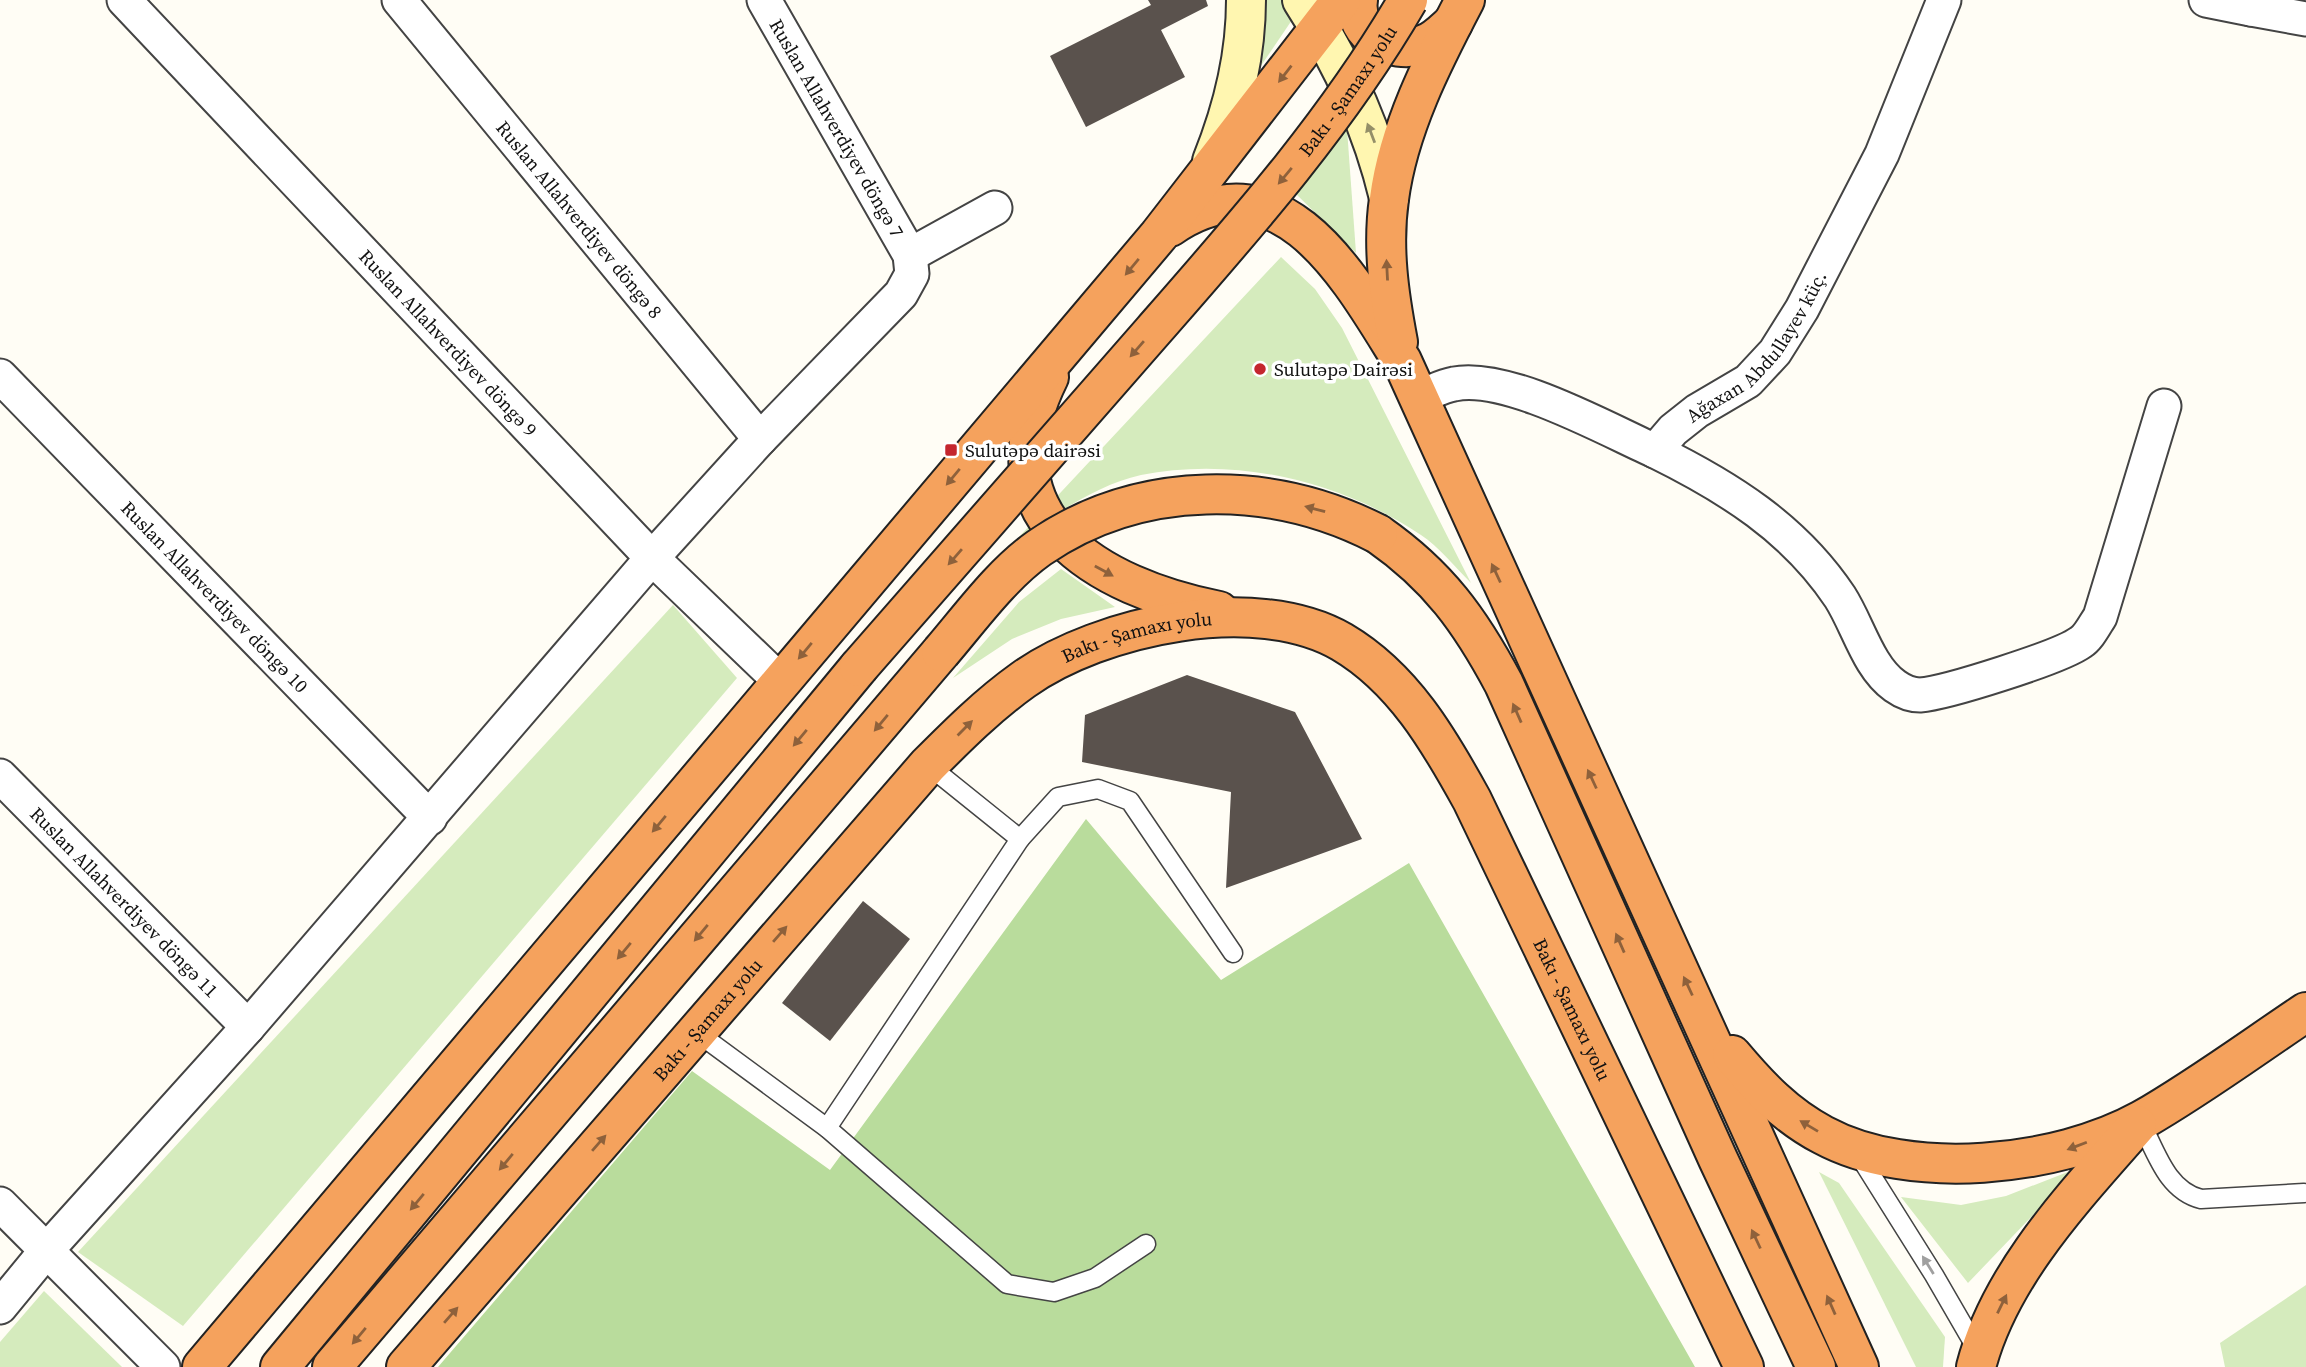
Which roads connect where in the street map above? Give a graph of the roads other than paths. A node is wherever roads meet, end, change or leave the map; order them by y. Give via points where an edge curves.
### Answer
1 (124, 0) edge
2 (399, 0) edge
3 (764, 0) edge
4 (1246, 0) edge
5 (1358, 0) edge
6 (1408, 0) edge
7 (1944, 0) edge
8 (2206, 0) edge
9 (2252, 5) edge
10 (1321, 10) edge
11 (1459, 11) edge
12 (2306, 19) edge
13 (1207, 176) junction
14 (1389, 198) junction
15 (995, 208) dead end
16 (1159, 235) junction
17 (910, 255) junction
18 (1066, 344) junction
19 (1402, 361) junction
20 (0, 376) edge
21 (1418, 397) junction
22 (2164, 406) dead end
23 (760, 439) junction
24 (1655, 451) junction
25 (652, 558) junction
26 (1257, 618) junction
27 (780, 681) junction
28 (928, 765) junction
29 (0, 776) edge
30 (429, 818) junction
31 (1020, 839) junction
32 (1233, 953) dead end
33 (2306, 1012) edge
34 (248, 1027) junction
35 (1707, 1028) junction
36 (695, 1031) junction
37 (2140, 1121) junction
38 (827, 1128) junction
39 (1854, 1149) junction
40 (2304, 1193) dead end
41 (0, 1204) edge
42 (1146, 1244) dead end
43 (46, 1251) junction
44 (0, 1307) edge
45 (1980, 1363) edge
46 (163, 1367) edge
47 (202, 1367) edge
48 (280, 1367) edge
49 (332, 1367) edge
50 (406, 1367) edge
51 (1744, 1367) edge
52 (1816, 1367) edge
53 (1859, 1367) edge

1 - 25 street, Ruslan Allahverdiyev döngə 9
2 - 23 street, Ruslan Allahverdiyev döngə 8
3 - 17 street, Ruslan Allahverdiyev döngə 7
4 - 13 street via 1244,54 1236,92
5 - 11 highway via 1356,11 1363,27 1391,46 1423,45
6 -> 48 highway, Bakı - Şamaxı yolu, bridge via 1347,98 1306,151 859,667
7 - 24 street, Ağaxan Abdullayev küç. via 1882,154 1775,352 1748,381 1697,411
8 - 9 street
9 - 12 street
10 -> 13 highway
14 -> 10 street via 1378,152
11 - 14 highway via 1409,121
13 - 16 highway
19 -> 14 highway via 1388,284
15 - 17 street
16 -> 18 highway
16 - 19 highway via 1206,207 1232,204 1280,214 1326,247
17 - 23 street via 912,274 901,294
18 -> 26 highway via 1047,381 1028,441 1030,476 1044,516 1068,545 1098,569 1135,587 1184,604
18 -> 27 highway
19 - 21 highway
20 - 30 street, Ruslan Allahverdiyev döngə 10
21 - 24 street via 1454,384 1483,384 1528,395
35 -> 21 highway
22 - 24 street via 2100,617 2082,642 2021,666 1916,695 1883,676 1815,561 1763,513 1712,479
23 - 25 street
25 - 27 street, Ruslan Allahverdiyev döngə 9
25 - 30 street
28 -> 26 highway, Bakı - Şamaxı yolu via 981,713 1024,679 1068,653 1150,628 1197,620
26 - 51 highway, Bakı - Şamaxı yolu via 1300,626 1341,642 1380,670 1440,743 1472,800
27 -> 47 highway
28 - 31 lane
36 -> 28 highway, Bakı - Şamaxı yolu
29 - 34 street, Ruslan Allahverdiyev döngə 11
30 - 34 street
31 - 32 lane via 1058,797 1098,789 1130,801
31 - 38 lane
33 - 37 highway
34 - 43 street
39 -> 35 highway via 1770,1100
53 -> 35 highway
36 - 38 lane
50 -> 36 highway, Bakı - Şamaxı yolu
37 -> 39 highway via 2069,1150 1985,1163 1904,1158
37 - 40 lane via 2173,1185 2185,1195 2201,1199
45 -> 37 highway via 2005,1297 2029,1259
38 - 42 lane via 1007,1284 1054,1292 1095,1278
45 -> 39 lane via 1934,1275
41 - 43 street
43 - 44 street
43 - 46 street
52 -> 49 highway, bridge via 1479,638 1445,591 1378,534 1345,517 1251,496 1166,496 1132,504 1083,523 1038,549 1002,582

